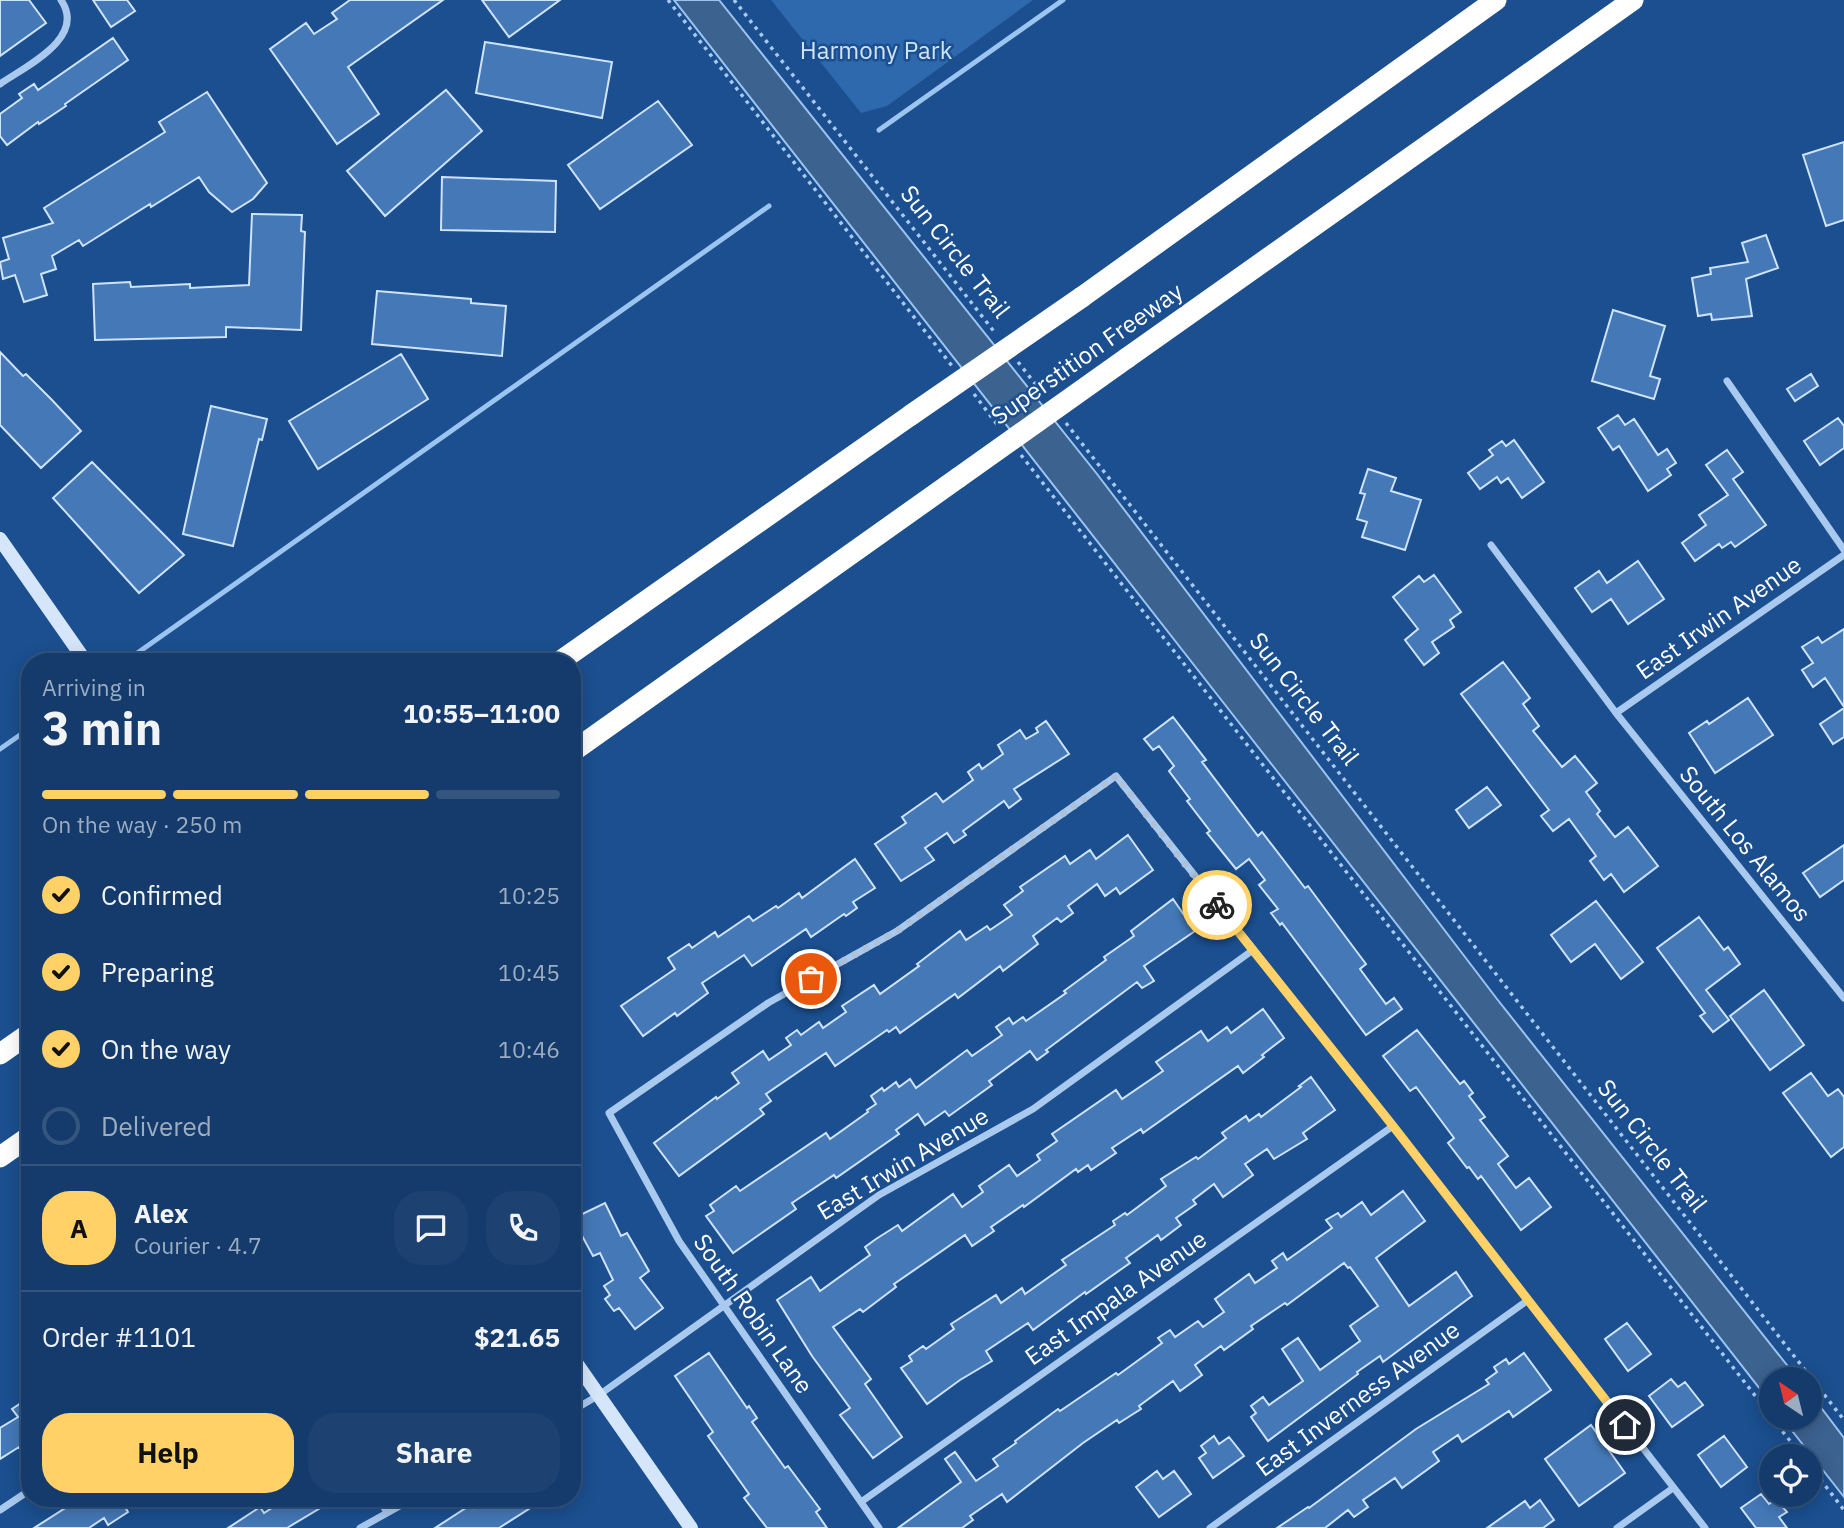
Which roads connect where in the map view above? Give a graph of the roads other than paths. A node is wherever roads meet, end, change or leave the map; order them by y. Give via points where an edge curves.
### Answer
1 (61, 0) edge
2 (1496, 0) edge
3 (1633, 0) edge
4 (0, 84) edge
5 (1727, 381) dead end
6 (0, 539) edge
7 (1491, 545) dead end
8 (1844, 550) edge
9 (1844, 555) edge
10 (80, 653) edge
11 (572, 653) edge
12 (1616, 713) junction
13 (581, 746) edge
14 (1253, 950) junction
15 (1844, 998) edge
16 (21, 1039) edge
17 (0, 1054) edge
18 (1393, 1126) junction
19 (21, 1142) edge
20 (0, 1157) edge
21 (1528, 1300) junction
22 (723, 1306) junction
23 (581, 1370) edge
24 (599, 1395) junction
25 (581, 1406) edge
26 (1673, 1488) junction
27 (21, 1496) edge
28 (861, 1502) junction
29 (384, 1507) edge
30 (397, 1507) edge
31 (0, 1510) edge
32 (387, 1512) junction
33 (360, 1528) edge
34 (691, 1528) edge
35 (879, 1528) edge
36 (1210, 1528) edge
37 (1617, 1528) edge
38 (1705, 1528) edge

1 - 4 street via 68,18 61,39
2 - 11 highway, Superstition Freeway, bridge via 1082,297
3 - 13 highway, Superstition Freeway, bridge
5 - 8 street
6 - 10 main road
7 - 12 street, South Los Alamos
9 - 12 street, East Irwin Avenue
12 - 15 street, South Los Alamos
14 - 18 street
14 - 22 street, East Irwin Avenue via 1032,1109 879,1195
14 - 22 street, South Robin Lane via 1116,776 897,931 768,1003 609,1113 679,1241
16 - 17 highway
18 - 21 street
18 - 28 street, East Impala Avenue
19 - 20 highway
21 - 26 street
21 - 36 street, East Inverness Avenue
22 - 24 street, East Irwin Avenue
22 - 28 street, South Robin Lane
23 - 24 main road
24 - 25 street, East Irwin Avenue
24 - 34 main road
26 - 37 street
26 - 38 street
27 - 31 street
28 - 35 street, South Robin Lane
29 - 32 street
30 - 32 street
32 - 33 street

